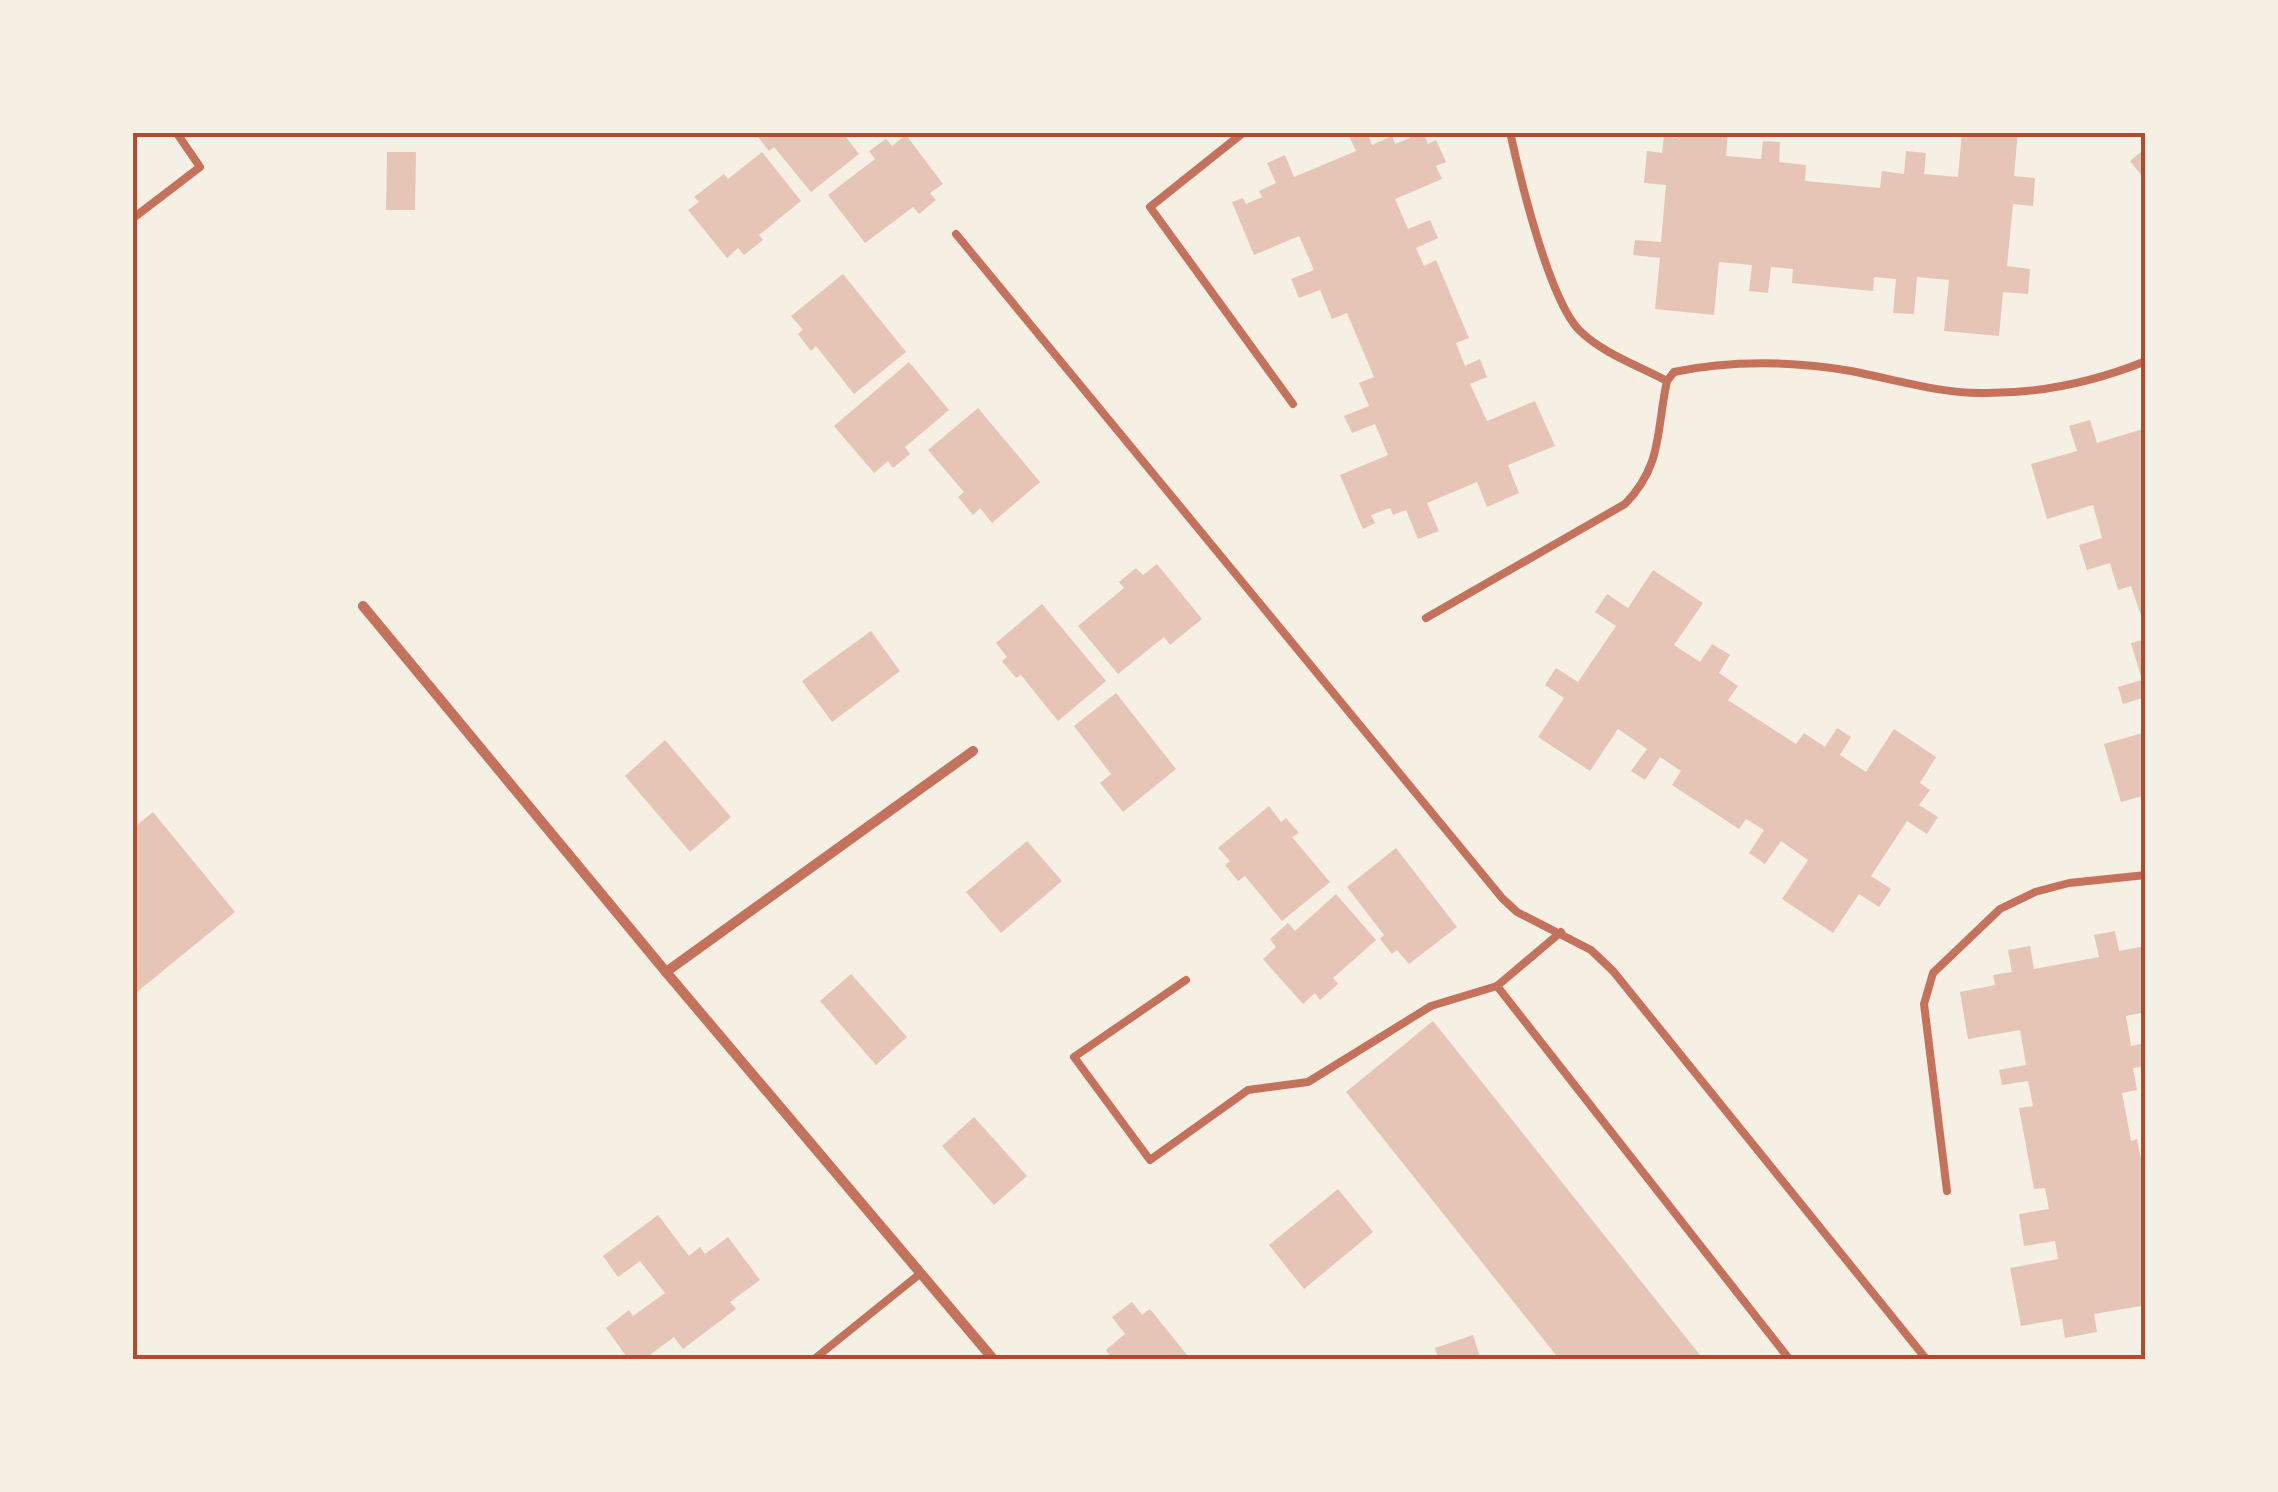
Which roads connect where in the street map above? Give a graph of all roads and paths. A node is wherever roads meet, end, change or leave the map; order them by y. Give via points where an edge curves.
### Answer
1 (176, 132) edge
2 (1244, 132) edge
3 (1510, 132) edge
4 (132, 220) edge
5 (956, 234) dead end
6 (2146, 361) edge
7 (1667, 381) junction
8 (1293, 404) dead end
9 (363, 606) dead end
10 (1426, 618) dead end
11 (973, 751) dead end
12 (2146, 875) edge
13 (1560, 932) junction
14 (666, 972) junction
15 (1186, 980) dead end
16 (1497, 986) junction
17 (1947, 1191) dead end
18 (921, 1273) junction
19 (813, 1360) edge
20 (994, 1360) edge
21 (1790, 1360) edge
22 (1926, 1360) edge

1 - 4 lane via 200,167
2 - 8 lane via 1150,207
3 - 7 lane via 1526,203 1577,328
5 - 13 lane via 1502,898
6 - 7 lane via 2092,380 1977,393 1792,364 1700,366 1674,372
7 - 10 lane via 1653,467 1626,504
9 - 14 street
11 - 14 street
12 - 17 lane via 2035,892 2000,909 1933,973 1924,1004
13 - 16 lane
13 - 22 lane via 1613,972
14 - 18 street
15 - 16 lane via 1074,1057 1150,1160 1248,1090 1308,1082 1430,1006
16 - 21 lane
18 - 19 lane
18 - 20 street

